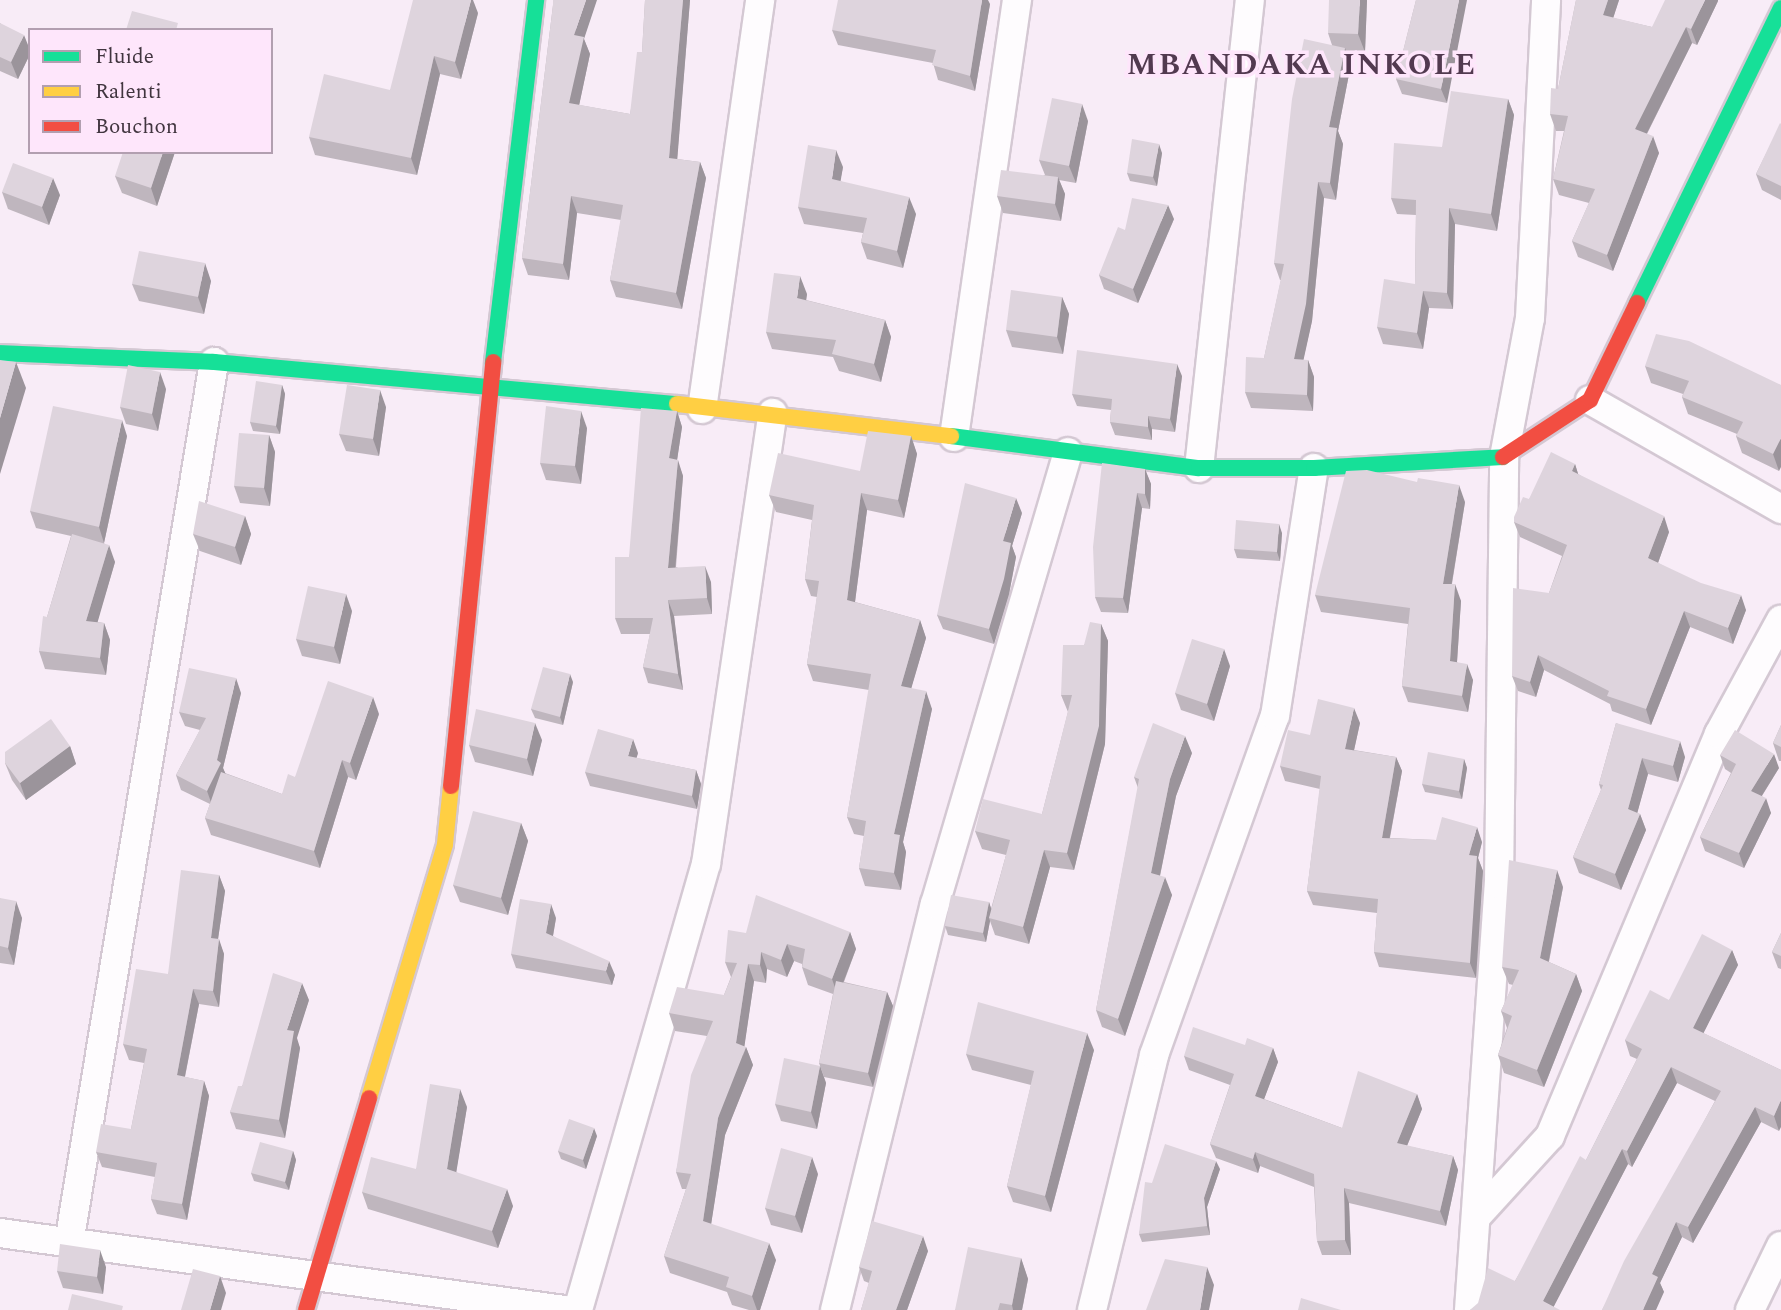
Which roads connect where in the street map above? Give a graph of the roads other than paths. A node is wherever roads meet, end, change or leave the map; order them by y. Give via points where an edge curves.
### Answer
1 (536, 0) edge
2 (760, 0) edge
3 (1017, 0) edge
4 (1250, 0) edge
5 (1546, 0) edge
6 (1781, 8) edge
7 (0, 353) edge
8 (214, 362) junction
9 (490, 390) junction
10 (1590, 400) junction
11 (702, 409) junction
12 (773, 413) junction
13 (954, 437) junction
14 (1068, 452) junction
15 (1504, 457) junction
16 (1199, 468) junction
17 (1314, 468) junction
18 (1781, 509) edge
19 (1781, 620) edge
20 (1477, 1216) junction
21 (0, 1233) edge
22 (69, 1242) junction
23 (1781, 1246) edge
24 (317, 1279) junction
25 (306, 1310) edge
26 (564, 1310) edge
27 (578, 1310) edge
28 (835, 1310) edge
29 (1092, 1310) edge
30 (1469, 1310) edge
31 (1750, 1310) edge

1 - 9 street
2 - 11 street
3 - 13 street
4 - 16 street
5 - 15 street via 1530,318
6 - 10 street
7 - 8 street
8 - 9 street
8 - 22 street
9 - 11 street
9 - 24 street via 445,844
10 - 15 street
10 - 18 street
11 - 12 street
12 - 13 street
12 - 27 street via 706,864
13 - 14 street
14 - 16 street
14 - 28 street via 935,904
15 - 17 street
15 - 20 street via 1499,884
16 - 17 street
17 - 29 street via 1275,716 1154,1055
19 - 20 street via 1719,734 1550,1136
20 - 30 street
21 - 22 street
22 - 24 street
23 - 31 street
24 - 25 street
24 - 26 street

